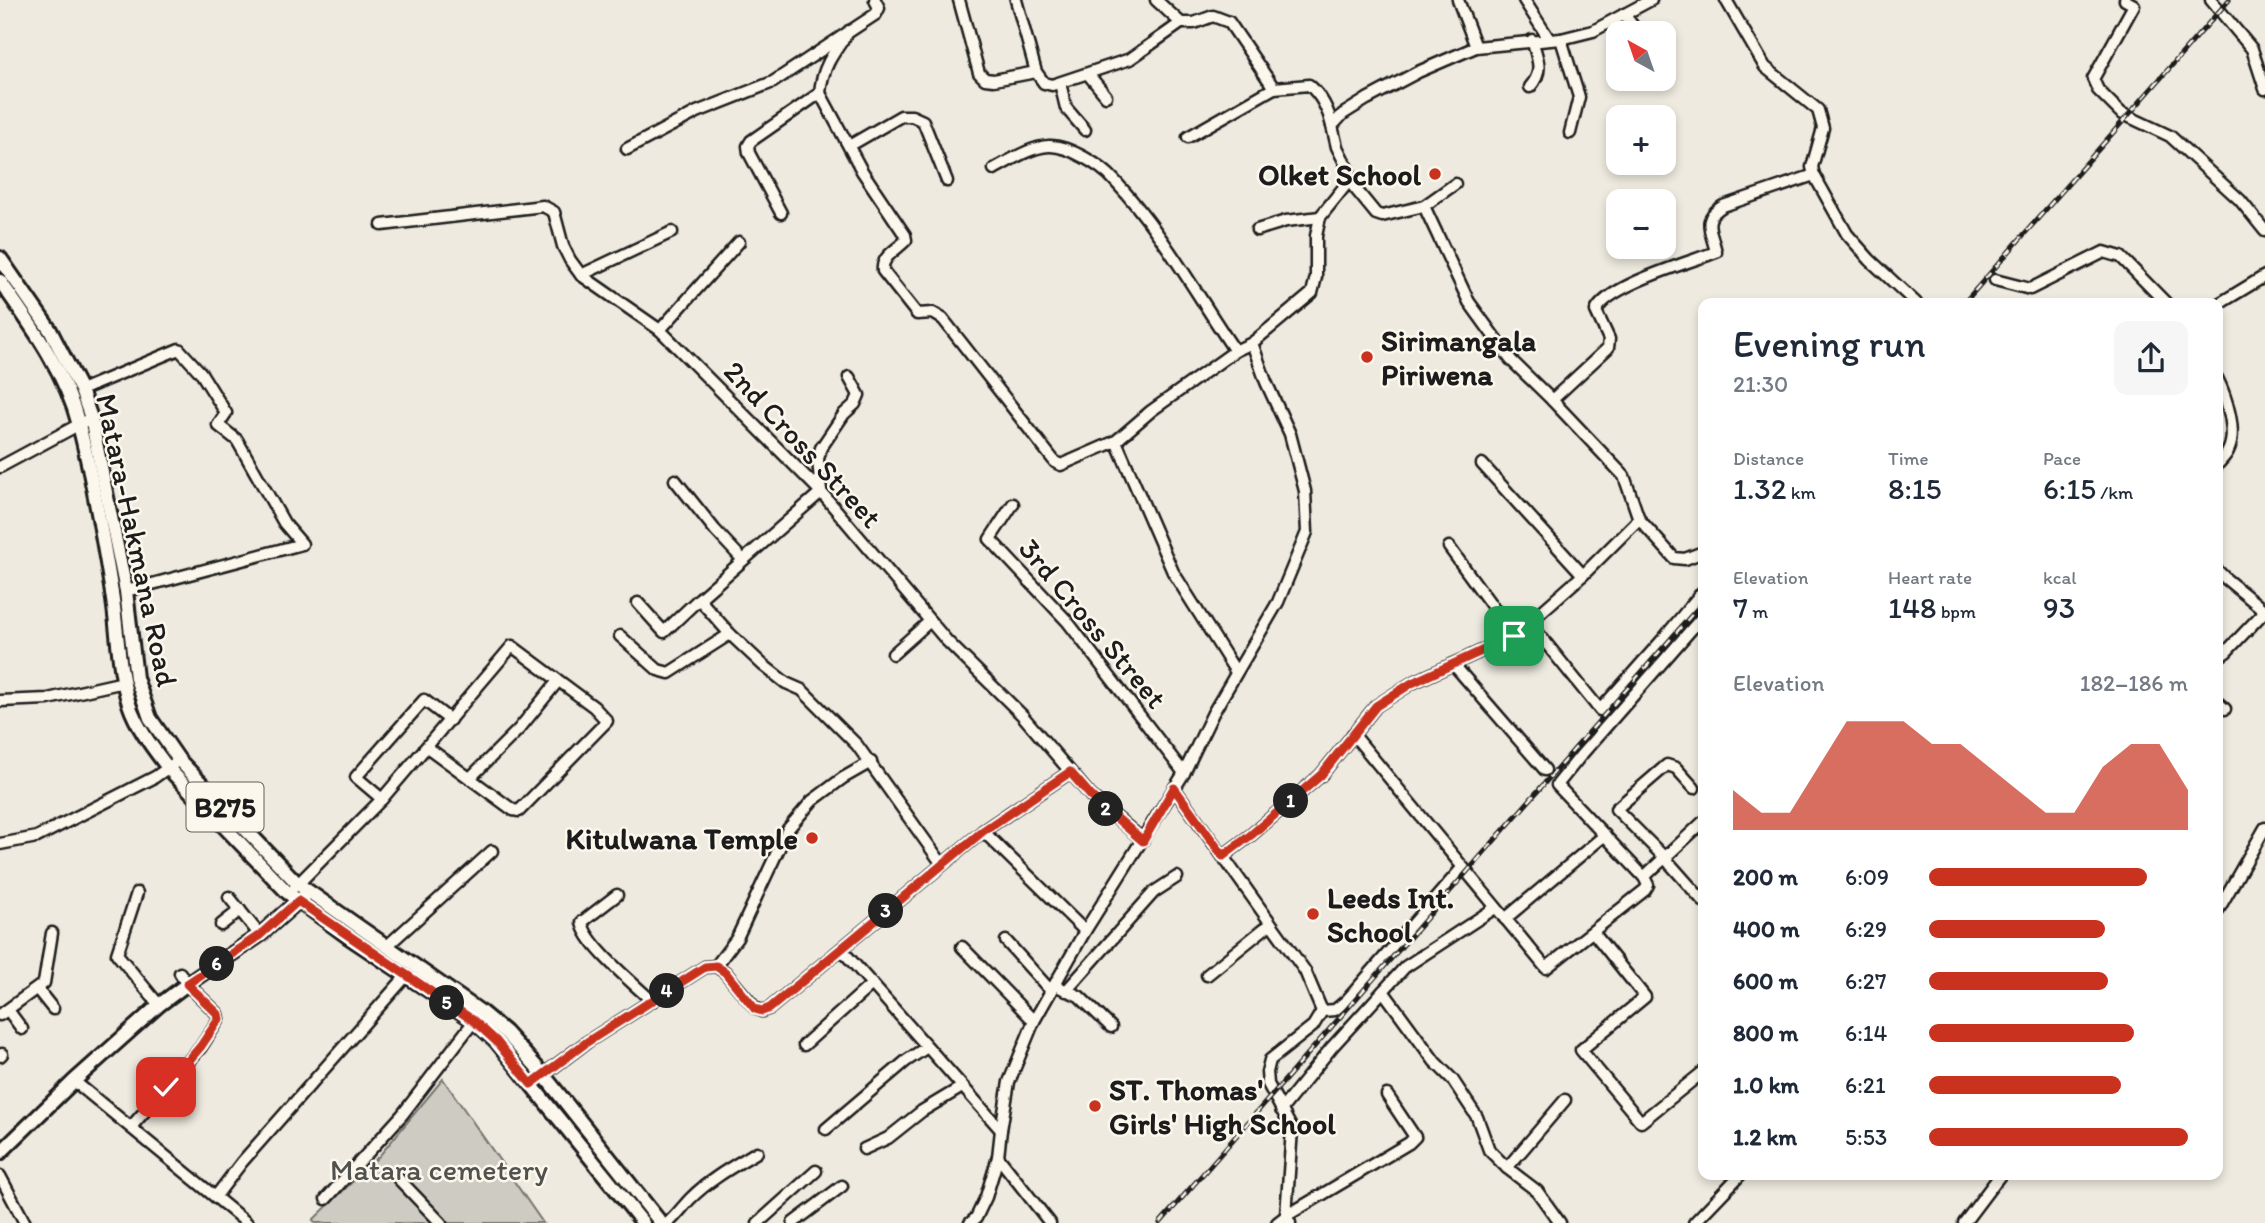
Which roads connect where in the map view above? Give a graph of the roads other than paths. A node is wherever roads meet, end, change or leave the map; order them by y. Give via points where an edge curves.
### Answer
1 (875, 0) edge
2 (959, 0) edge
3 (1016, 0) edge
4 (1156, 0) edge
5 (1458, 0) edge
6 (1524, 0) edge
7 (1651, 0) edge
8 (1726, 0) edge
9 (2126, 0) edge
10 (2211, 0) edge
11 (1624, 14) junction
12 (1629, 21) edge
13 (1181, 23) junction
14 (849, 32) junction
15 (1561, 38) junction
16 (1549, 39) junction
17 (1532, 40) junction
18 (1476, 47) junction
19 (1036, 72) junction
20 (1088, 74) junction
21 (1060, 83) junction
22 (1530, 87) dead end
23 (1274, 88) junction
24 (2265, 89) edge
25 (820, 93) junction
26 (1106, 96) dead end
27 (1332, 126) junction
28 (1085, 131) dead end
29 (1570, 133) dead end
30 (1188, 137) dead end
31 (849, 146) junction
32 (627, 149) dead end
33 (994, 169) dead end
34 (1814, 175) junction
35 (947, 181) dead end
36 (1349, 181) junction
37 (1455, 184) dead end
38 (1424, 206) junction
39 (781, 213) dead end
40 (1320, 217) junction
41 (382, 225) dead end
42 (1257, 230) dead end
43 (2265, 231) edge
44 (672, 232) dead end
45 (738, 242) dead end
46 (0, 258) edge
47 (581, 275) junction
48 (2265, 276) edge
49 (1995, 280) dead end
50 (0, 281) edge
51 (1911, 298) edge
52 (2161, 298) edge
53 (2223, 301) edge
54 (660, 330) junction
55 (1252, 343) junction
56 (1235, 351) junction
57 (849, 377) dead end
58 (81, 390) junction
59 (2223, 392) edge
60 (1552, 400) junction
61 (91, 418) junction
62 (79, 425) junction
63 (1116, 442) junction
64 (2223, 458) edge
65 (1482, 464) dead end
66 (0, 467) edge
67 (675, 480) dead end
68 (821, 492) junction
69 (1013, 504) dead end
70 (1639, 519) junction
71 (1449, 547) dead end
72 (1698, 554) edge
73 (743, 560) junction
74 (1583, 575) junction
75 (2223, 576) edge
76 (125, 591) junction
77 (1698, 597) edge
78 (699, 598) junction
79 (638, 603) dead end
80 (2265, 611) edge
81 (930, 621) junction
82 (1529, 622) junction
83 (1698, 622) edge
84 (730, 634) junction
85 (620, 636) dead end
86 (1514, 636) junction
87 (894, 654) dead end
88 (2223, 654) edge
89 (1454, 665) junction
90 (1236, 673) junction
91 (558, 681) junction
92 (124, 682) junction
93 (0, 701) edge
94 (450, 720) junction
95 (1353, 734) junction
96 (427, 747) junction
97 (179, 760) junction
98 (871, 762) junction
99 (168, 768) junction
100 (1545, 770) dead end
101 (1070, 772) junction
102 (1184, 773) junction
103 (470, 778) junction
104 (1174, 788) junction
105 (1694, 788) dead end
106 (382, 799) junction
107 (1698, 826) edge
108 (2265, 828) edge
109 (983, 831) junction
110 (1605, 835) junction
111 (1143, 841) junction
112 (0, 844) edge
113 (492, 851) dead end
114 (1223, 856) junction
115 (1664, 857) junction
116 (942, 864) junction
117 (1462, 868) junction
118 (1177, 877) dead end
119 (1644, 877) junction
120 (298, 884) junction
121 (309, 892) junction
122 (137, 893) dead end
123 (617, 895) dead end
124 (1698, 895) edge
125 (293, 897) junction
126 (229, 898) dead end
127 (2223, 902) edge
128 (1495, 908) junction
129 (240, 910) junction
130 (1505, 919) junction
131 (1270, 924) junction
132 (221, 925) dead end
133 (1085, 931) junction
134 (1593, 932) junction
135 (52, 933) dead end
136 (260, 935) junction
137 (1006, 941) dead end
138 (387, 946) junction
139 (962, 947) dead end
140 (841, 949) junction
141 (716, 966) junction
142 (407, 975) junction
143 (1207, 975) dead end
144 (184, 978) junction
145 (872, 984) junction
146 (1053, 988) junction
147 (37, 989) junction
148 (1066, 991) junction
149 (1383, 991) junction
150 (652, 1001) junction
151 (159, 1005) junction
152 (53, 1009) dead end
153 (1322, 1011) junction
154 (4, 1012) edge
155 (474, 1021) junction
156 (1034, 1021) junction
157 (1111, 1027) dead end
158 (22, 1029) dead end
159 (804, 1045) dead end
160 (927, 1047) junction
161 (543, 1074) junction
162 (1698, 1076) edge
163 (74, 1081) junction
164 (531, 1084) junction
165 (962, 1087) junction
166 (1387, 1095) dead end
167 (1565, 1100) dead end
168 (1281, 1110) junction
169 (131, 1127) junction
170 (826, 1129) dead end
171 (1000, 1130) junction
172 (864, 1149) dead end
173 (757, 1152) dead end
174 (0, 1153) edge
175 (998, 1157) junction
176 (1507, 1168) junction
177 (816, 1171) dead end
178 (393, 1173) dead end
179 (0, 1176) edge
180 (1735, 1180) edge
181 (1996, 1180) edge
182 (842, 1186) dead end
183 (216, 1196) junction
184 (326, 1199) dead end
185 (1288, 1219) edge
186 (26, 1223) edge
187 (247, 1223) edge
188 (441, 1223) edge
189 (643, 1223) edge
190 (661, 1223) edge
191 (668, 1223) edge
192 (758, 1223) edge
193 (793, 1223) edge
194 (970, 1223) edge
195 (1050, 1223) edge
196 (1277, 1223) edge
197 (1560, 1223) edge
198 (1694, 1223) edge
199 (1964, 1223) edge

1 - 14 street via 876,14
2 - 19 street via 979,73 985,79
3 - 19 street
4 - 13 street
5 - 18 street
6 - 16 street
7 - 11 street
8 - 34 street via 1765,67 1818,110 1823,128
9 - 43 street via 2134,5 2093,79 2098,90 2121,113 2170,136 2240,200
10 - 24 street via 2252,49
11 - 12 street
11 - 15 street via 1593,31
13 - 20 street via 1130,59
13 - 23 street via 1213,16 1229,22
14 - 25 street via 827,61
14 - 32 street via 773,82 697,112
15 - 16 street
15 - 29 street via 1579,97
16 - 17 street
17 - 18 street
17 - 22 street via 1539,69
18 - 27 street via 1367,99
19 - 21 street via 1044,83
20 - 21 street
20 - 26 street
21 - 28 street via 1066,108
23 - 27 street via 1309,85 1330,115
23 - 30 street
25 - 31 street
25 - 39 street via 748,146
27 - 36 street
31 - 35 street via 901,116 912,116 923,121
31 - 63 street via 905,235 906,240 882,267 917,314 933,313 943,319 1055,462 1060,465
33 - 56 street via 1031,150 1050,146 1098,165 1114,178 1150,226
34 - 51 street via 1847,234
34 - 60 street via 1723,205 1709,219 1716,252 1625,286 1599,305 1596,311 1609,338 1608,348
36 - 38 street via 1376,214
36 - 40 street
37 - 38 street
38 - 60 street via 1469,302 1511,360
40 - 42 street
40 - 55 street via 1312,293
41 - 47 street, 2nd Cross Street via 548,207 554,212 563,246
44 - 47 street
45 - 54 street
46 - 58 main road, Matara-Hakmana Road / B275 via 50,330
47 - 54 street, 2nd Cross Street
48 - 53 street
49 - 52 street via 2030,289 2104,251 2121,257
50 - 62 main road, Matara-Hakmana Road / B275 via 40,338 69,394
54 - 68 street, 2nd Cross Street
55 - 56 street
55 - 90 street via 1290,435 1304,491 1307,532 1278,602
56 - 63 street
57 - 68 street via 859,395 821,448
58 - 61 main road, Matara-Hakmana Road / B275
58 - 76 street via 179,349 201,373 226,413 218,425 237,440 284,523 302,544
59 - 64 street via 2231,420 2230,450
60 - 70 street via 1624,476
61 - 62 street
61 - 76 main road, Matara-Hakmana Road / B275
62 - 66 street
62 - 92 main road, Matara-Hakmana Road / B275 via 112,593
63 - 90 street via 1173,572
65 - 74 street
67 - 73 street
68 - 73 street
68 - 81 street, 2nd Cross Street
69 - 102 street, 3rd Cross Street via 990,539 1067,621
70 - 72 street via 1674,558
70 - 74 street
71 - 86 street
73 - 78 street
74 - 82 street
75 - 80 street
76 - 97 main road, Matara-Hakmana Road / B275 via 143,702
77 - 82 street via 1600,710
78 - 79 street via 664,632
78 - 84 street
80 - 88 street
81 - 87 street
81 - 101 street, 2nd Cross Street via 1022,715
82 - 86 street
83 - 110 street via 1558,785
84 - 85 street via 669,673 658,670
84 - 98 street via 786,683 802,690
86 - 89 street
89 - 95 street via 1389,697
89 - 100 street
90 - 102 street
91 - 94 street via 512,646
91 - 103 street
91 - 103 street via 607,721 519,811
92 - 93 street via 48,699
92 - 99 main road, Matara-Hakmana Road / B275 via 138,724
94 - 96 street
94 - 106 street via 424,700 356,777
95 - 114 street via 1321,775
95 - 117 street
96 - 103 street
96 - 106 street
97 - 99 street
97 - 120 main road, Matara-Hakmana Road / B275
98 - 116 street
98 - 141 street via 812,801 788,829 737,938
99 - 112 street via 37,837
99 - 125 main road, Matara-Hakmana Road / B275
101 - 109 street
101 - 111 street, 2nd Cross Street
102 - 104 street
104 - 111 street
104 - 114 street
105 - 115 street via 1676,768 1667,765 1615,809
106 - 120 street
107 - 115 street
108 - 127 street
109 - 116 street
109 - 133 street
110 - 119 street
110 - 130 street
111 - 133 street
113 - 138 street
114 - 131 street
115 - 119 street
115 - 124 street
116 - 140 street
117 - 128 street
117 - 153 street via 1347,1000 1335,1010
118 - 148 street via 1154,892
119 - 134 street via 1645,890
120 - 121 main road, Matara-Hakmana Road / B275
120 - 125 street
121 - 125 main road
121 - 138 main road, Matara-Hakmana Road / B275
122 - 151 street via 117,954
123 - 150 street via 582,922 583,931
125 - 136 main road
125 - 142 main road, Matara-Hakmana Road / B275
126 - 129 street
128 - 130 street
128 - 149 street via 1405,967
129 - 132 street
129 - 136 street
130 - 134 street via 1546,968
131 - 143 street
131 - 153 street via 1306,971
133 - 146 street
134 - 162 street via 1645,997 1581,1050 1641,1122
135 - 147 street via 44,983
136 - 144 main road
137 - 146 street
138 - 161 main road, Matara-Hakmana Road / B275 via 497,1025
139 - 156 street
140 - 141 street via 762,1011
140 - 145 street
141 - 150 street via 705,967
142 - 155 main road, Matara-Hakmana Road / B275
142 - 183 street
144 - 151 main road
144 - 169 street via 219,1019
145 - 159 street
145 - 160 street
146 - 148 street
146 - 156 street
147 - 152 street
147 - 154 street
148 - 157 street via 1079,996
149 - 168 street
149 - 176 street via 1452,1079 1477,1117 1489,1150
150 - 161 street
151 - 163 main road
153 - 168 street via 1313,1026 1270,1060 1268,1084
154 - 158 street
155 - 164 main road, Matara-Hakmana Road / B275
155 - 184 street via 402,1115
156 - 171 street via 1010,1082
160 - 165 street
160 - 170 street
161 - 164 street
161 - 190 main road, Matara-Hakmana Road / B275
163 - 169 street
163 - 174 main road
164 - 189 main road, Matara-Hakmana Road / B275
165 - 171 street
165 - 172 street via 888,1138
166 - 185 street via 1415,1137
167 - 176 street
168 - 185 street via 1293,1129
169 - 183 street
171 - 175 street
173 - 191 street via 717,1177
175 - 194 street via 986,1197
175 - 195 street
176 - 197 street via 1537,1191
177 - 192 street
178 - 188 street
179 - 186 street
180 - 198 street
181 - 199 street
182 - 193 street
183 - 187 street
185 - 196 street

